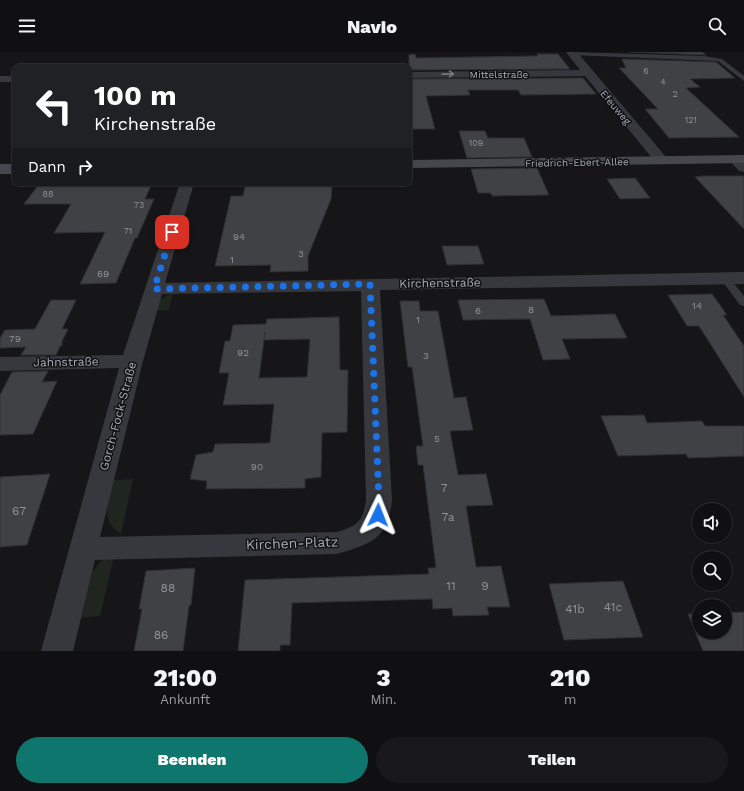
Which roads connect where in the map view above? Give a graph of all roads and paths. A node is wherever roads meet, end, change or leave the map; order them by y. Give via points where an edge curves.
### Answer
1 (572, 52) edge
2 (589, 73) junction
3 (412, 75) edge
4 (0, 79) edge
5 (12, 79) edge
6 (744, 79) edge
7 (661, 160) junction
8 (741, 162) edge
9 (412, 164) edge
10 (0, 169) edge
11 (12, 169) edge
12 (186, 186) edge
13 (725, 278) junction
14 (744, 278) edge
15 (370, 284) junction
16 (154, 289) junction
17 (744, 303) edge
18 (132, 361) junction
19 (0, 364) edge
20 (83, 549) junction
21 (57, 651) edge

1 - 2 street, Efeuweg
1 - 6 lane, Efeuweg via 720,60
3 -> 2 street, Mittelstraße
2 - 7 street, Efeuweg
4 - 5 street
7 - 8 street, Friedrich-Ebert-Allee
7 - 9 street, Friedrich-Ebert-Allee
10 - 11 street
12 - 16 street, Gorch-Fock-Straße
13 - 14 street, Kirchenstraße
13 - 15 street, Kirchenstraße
13 - 17 lane
15 - 16 street, Kirchenstraße
15 - 20 street, Kirchen-Platz via 379,500 378,515 371,529 356,538 337,543
16 - 18 street, Gorch-Fock-Straße
18 - 19 street, Jahnstraße
18 - 20 street, Gorch-Fock-Straße
20 - 21 street, Gorch-Fock-Straße

